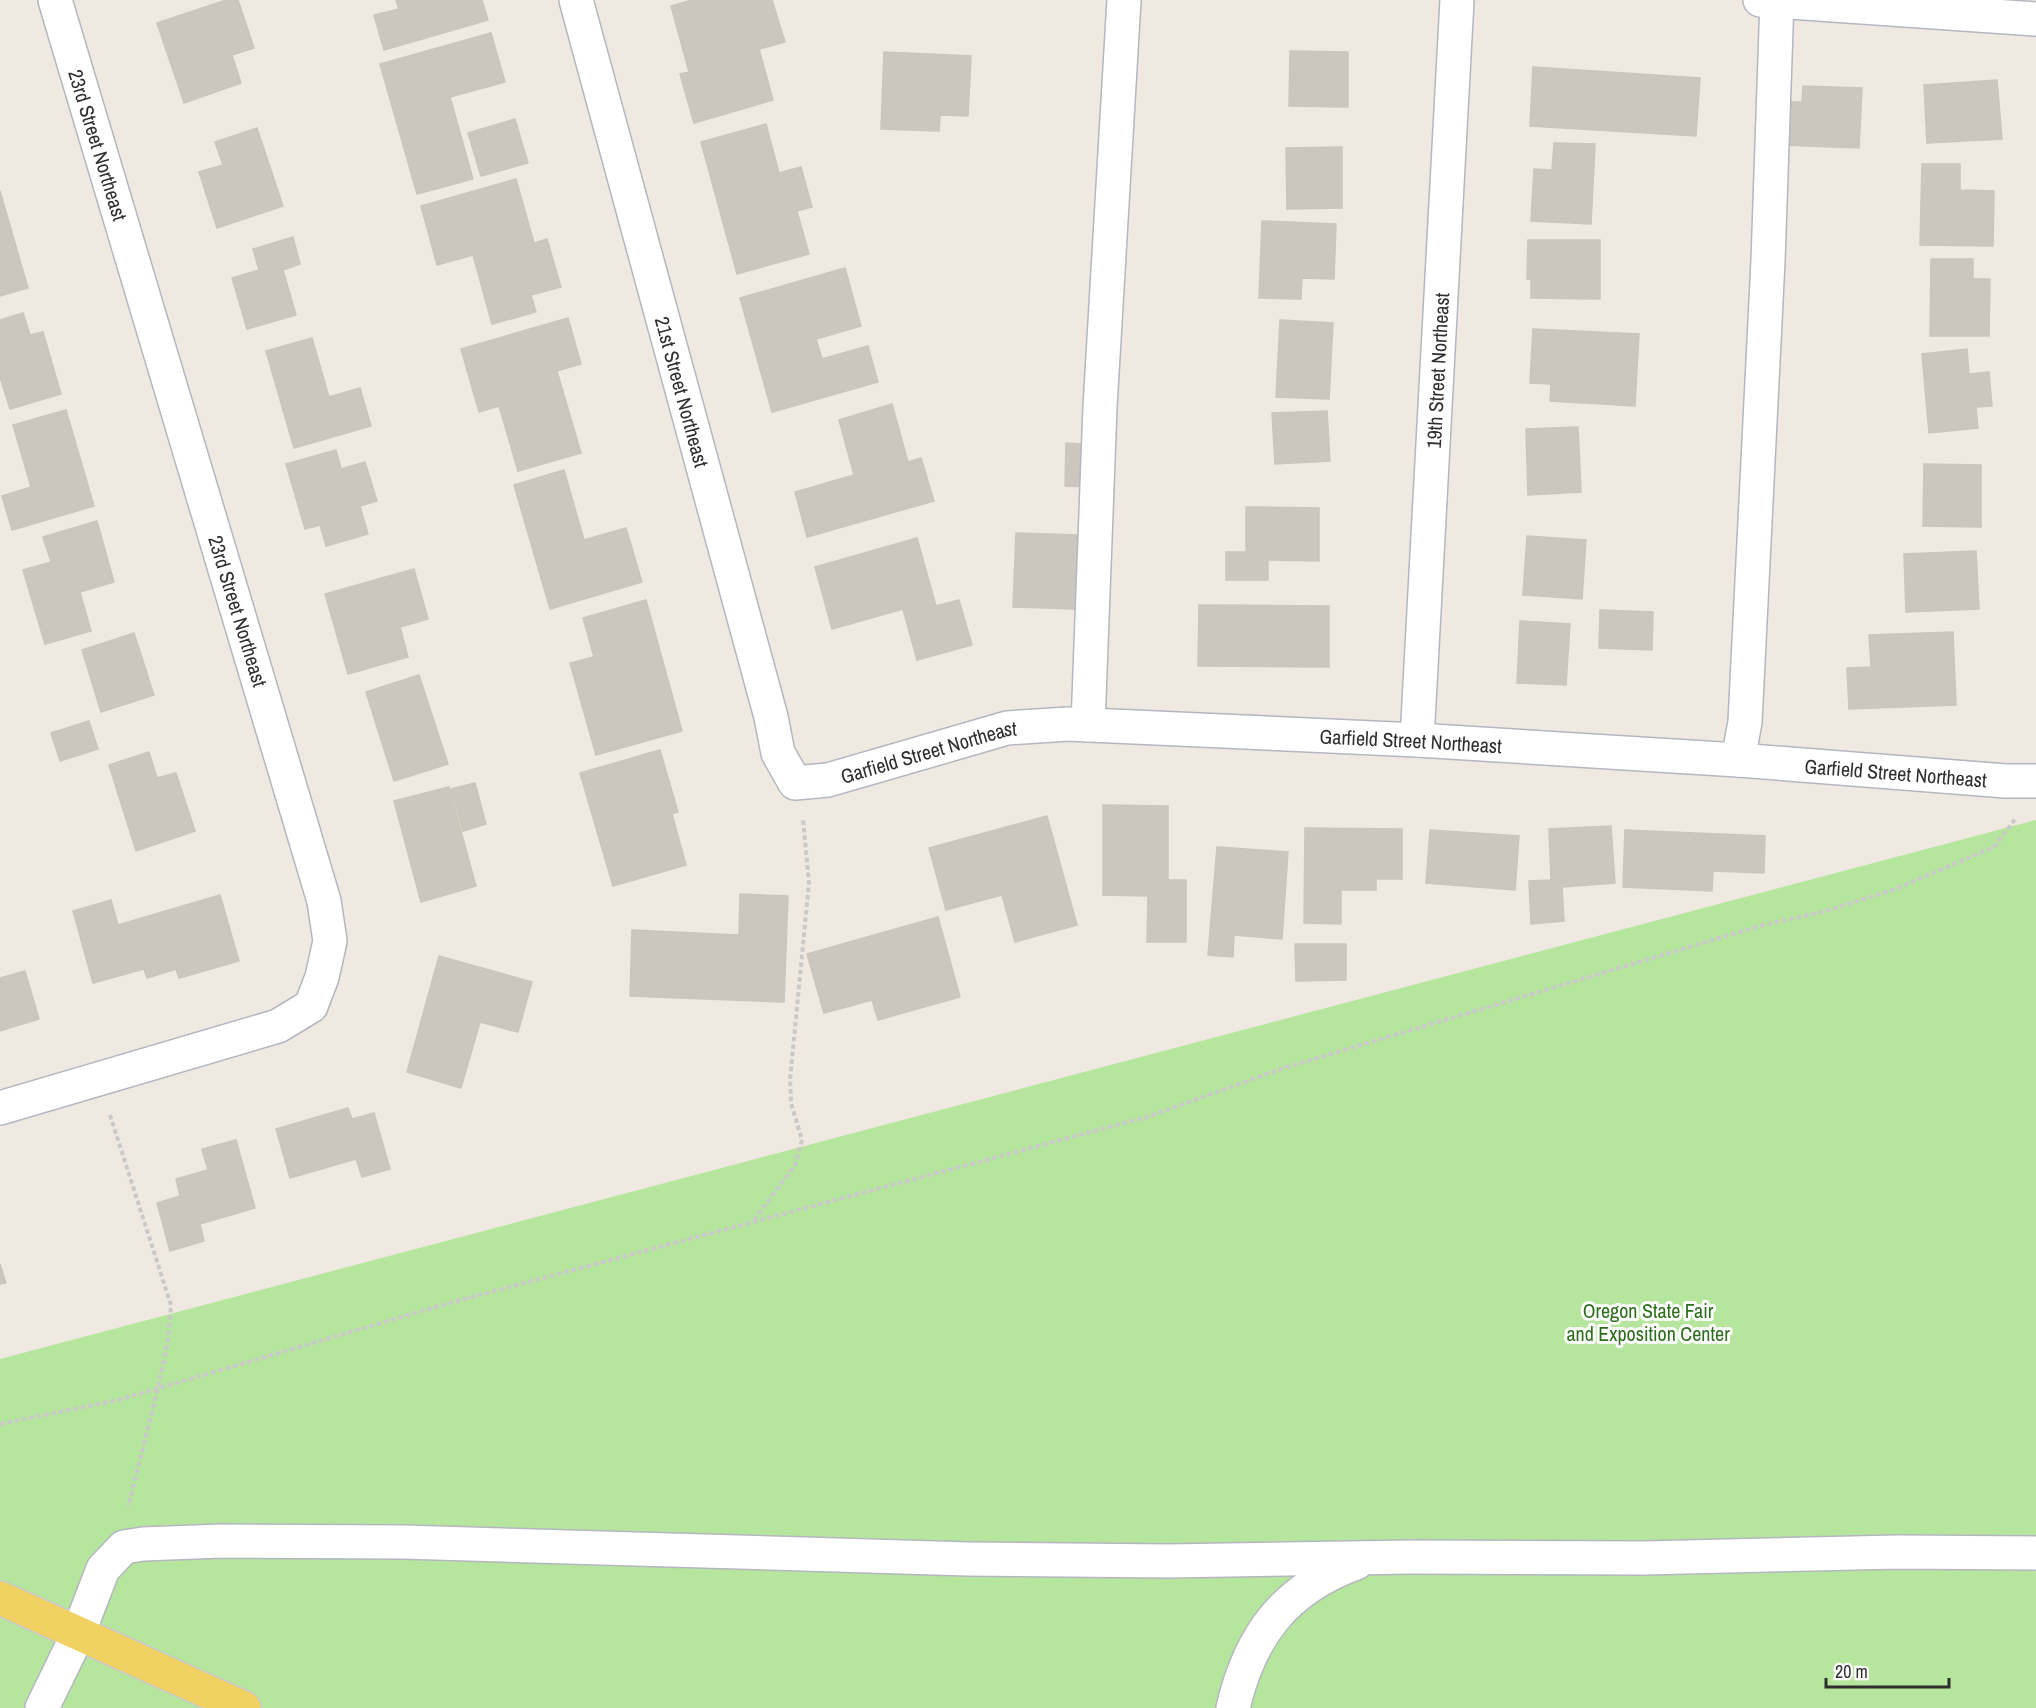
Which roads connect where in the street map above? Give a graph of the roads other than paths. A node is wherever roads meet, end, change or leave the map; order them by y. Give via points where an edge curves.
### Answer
1 (55, 0) edge
2 (576, 0) edge
3 (1124, 0) edge
4 (1457, 0) edge
5 (1771, 0) edge
6 (2036, 19) edge
7 (1088, 725) junction
8 (1417, 740) junction
9 (1738, 760) junction
10 (2029, 781) edge
11 (795, 783) joint
12 (0, 1108) edge
13 (2036, 1553) edge
14 (1369, 1558) junction
15 (0, 1598) edge
16 (78, 1634) junction
17 (42, 1708) edge
18 (244, 1708) edge
19 (1233, 1708) edge

1 - 12 street, 23rd Street Northeast via 324,901 330,941 311,1006 278,1026
2 - 11 street, 21st Street Northeast via 778,753
3 - 7 street via 1100,407
4 - 8 street, 19th Street Northeast
5 - 6 street
5 - 9 street via 1768,261 1745,722
7 - 8 street, Garfield Street Northeast
7 - 11 street, Garfield Street Northeast via 1006,728 828,780
8 - 9 street, Garfield Street Northeast
9 - 10 street, Garfield Street Northeast
13 - 14 street
14 - 16 street via 968,1559 393,1542 221,1541 134,1546 124,1547 103,1569
14 - 19 street via 1332,1572 1298,1592 1269,1623 1241,1672
15 - 16 main road
16 - 17 street
16 - 18 main road

